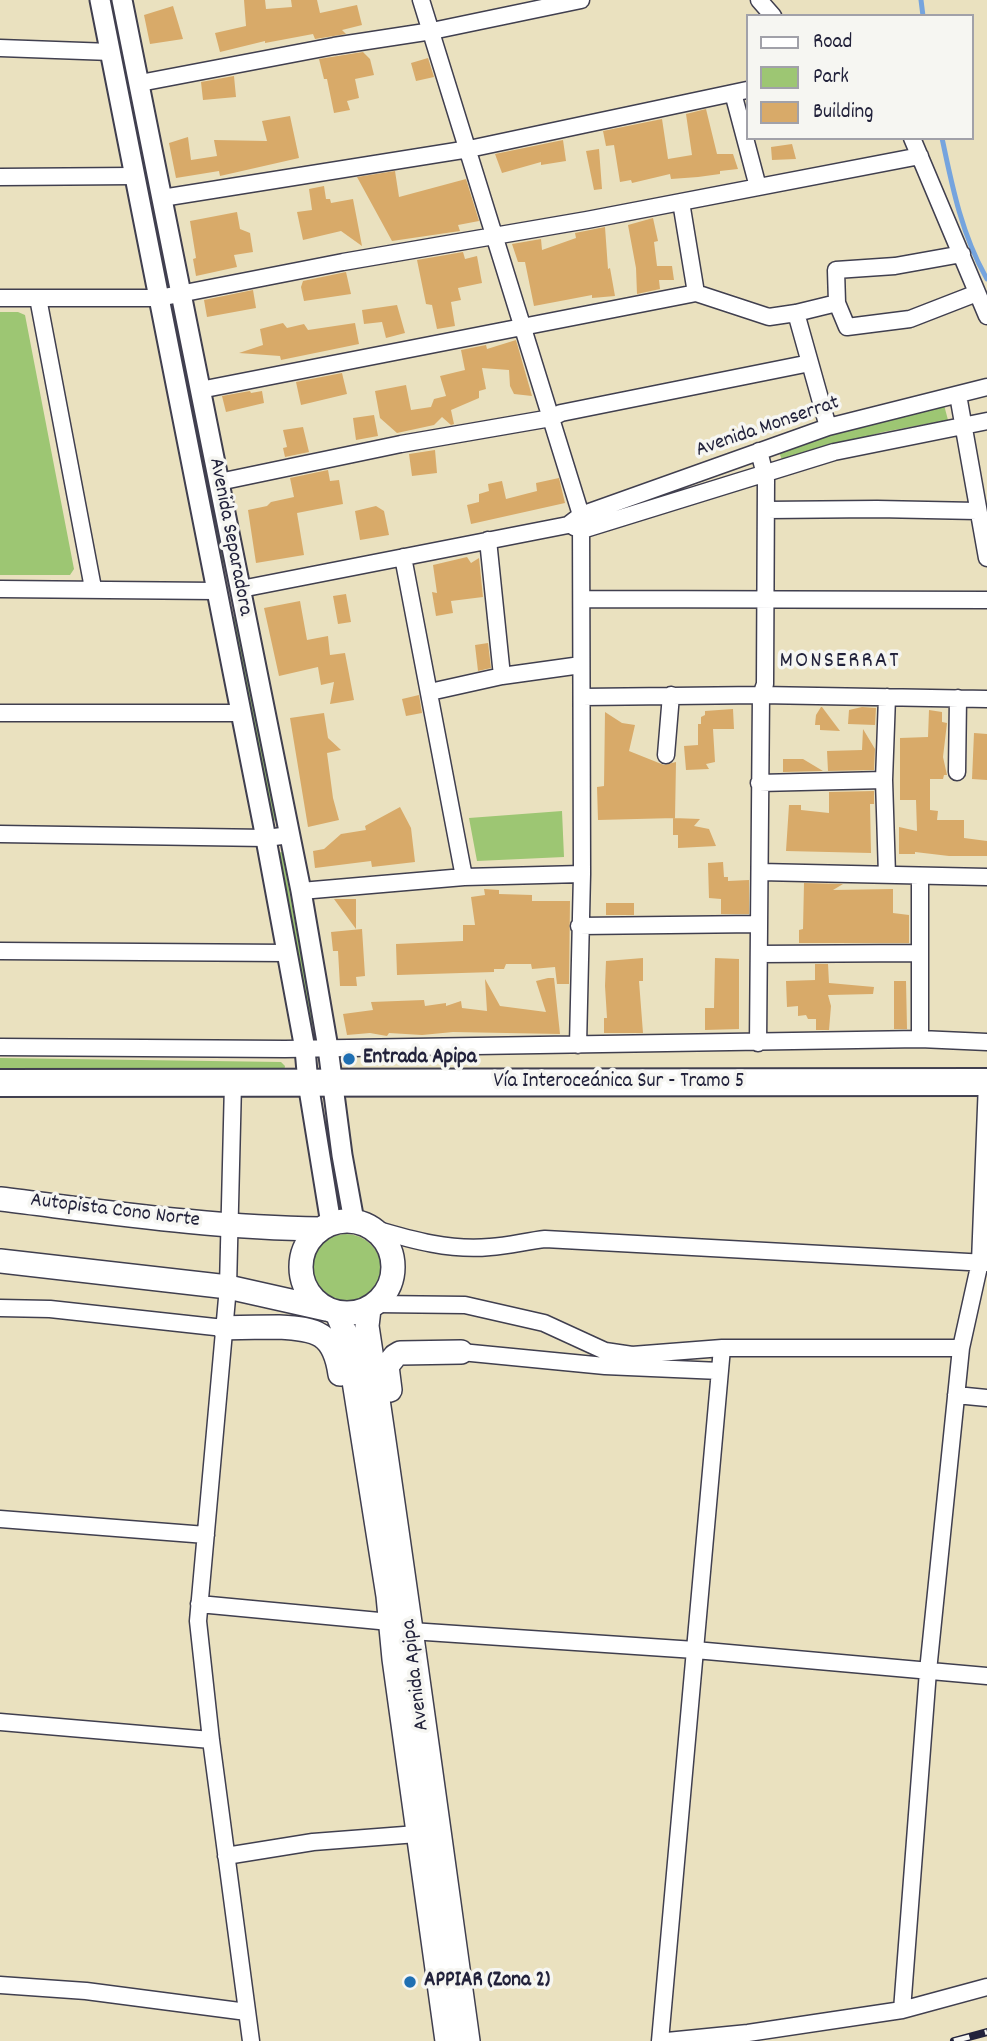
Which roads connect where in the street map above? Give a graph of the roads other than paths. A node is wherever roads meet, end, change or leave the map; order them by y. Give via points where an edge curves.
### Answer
1 (100, 0) edge
2 (122, 0) edge
3 (421, 0) edge
4 (581, 0) edge
5 (759, 0) edge
6 (771, 14) edge
7 (432, 31) junction
8 (0, 48) edge
9 (111, 52) junction
10 (140, 83) junction
11 (740, 91) edge
12 (746, 123) edge
13 (749, 140) edge
14 (913, 140) edge
15 (469, 149) junction
16 (920, 156) junction
17 (134, 176) junction
18 (0, 177) edge
19 (758, 187) junction
20 (162, 198) junction
21 (681, 202) junction
22 (495, 237) junction
23 (962, 254) junction
24 (696, 293) junction
25 (977, 293) junction
26 (181, 294) junction
27 (0, 298) edge
28 (38, 298) junction
29 (159, 298) junction
30 (837, 303) junction
31 (796, 313) junction
32 (987, 316) edge
33 (523, 327) junction
34 (810, 363) junction
35 (987, 387) edge
36 (200, 390) junction
37 (958, 395) junction
38 (551, 418) junction
39 (987, 421) edge
40 (965, 425) junction
41 (828, 427) junction
42 (759, 451) junction
43 (765, 473) junction
44 (219, 482) junction
45 (766, 510) junction
46 (977, 511) junction
47 (577, 524) junction
48 (984, 532) edge
49 (488, 540) junction
50 (403, 557) junction
51 (987, 558) edge
52 (93, 588) junction
53 (0, 589) edge
54 (241, 589) junction
55 (216, 591) junction
56 (583, 598) junction
57 (765, 599) junction
58 (987, 600) edge
59 (581, 665) junction
60 (502, 676) junction
61 (430, 692) junction
62 (671, 695) junction
63 (761, 695) junction
64 (582, 697) junction
65 (887, 697) junction
66 (958, 698) junction
67 (987, 699) edge
68 (0, 713) edge
69 (242, 713) junction
70 (666, 755) dead end
71 (957, 772) dead end
72 (884, 780) junction
73 (759, 783) junction
74 (0, 834) edge
75 (290, 835) junction
76 (266, 838) junction
77 (760, 872) junction
78 (582, 874) junction
79 (887, 875) junction
80 (920, 876) junction
81 (464, 877) junction
82 (987, 877) edge
83 (301, 891) junction
84 (759, 924) junction
85 (579, 926) junction
86 (0, 951) edge
87 (287, 953) junction
88 (920, 953) junction
89 (759, 954) junction
90 (920, 1040) junction
91 (987, 1042) edge
92 (758, 1043) junction
93 (578, 1045) junction
94 (0, 1046) edge
95 (328, 1048) junction
96 (305, 1049) junction
97 (321, 1082) junction
98 (987, 1082) edge
99 (0, 1083) edge
100 (233, 1083) junction
101 (0, 1199) edge
102 (230, 1225) junction
103 (365, 1225) junction
104 (326, 1227) junction
105 (0, 1261) edge
106 (984, 1262) edge
107 (228, 1287) junction
108 (372, 1306) junction
109 (0, 1308) edge
110 (332, 1311) junction
111 (224, 1328) junction
112 (722, 1348) junction
113 (961, 1348) junction
114 (461, 1352) joint
115 (720, 1371) junction
116 (956, 1395) junction
117 (987, 1398) edge
118 (0, 1519) edge
119 (206, 1535) junction
120 (396, 1580) junction
121 (199, 1604) junction
122 (401, 1627) junction
123 (695, 1650) junction
124 (928, 1671) junction
125 (987, 1676) edge
126 (0, 1722) edge
127 (211, 1740) junction
128 (417, 1834) junction
129 (226, 1856) junction
130 (0, 1985) edge
131 (987, 1987) edge
132 (902, 2010) junction
133 (247, 2011) junction
134 (251, 2041) edge
135 (447, 2041) edge
136 (468, 2041) edge
137 (660, 2041) edge
138 (667, 2041) edge

1 - 9 street, Avenida Separadora
2 - 10 street, Avenida Separadora
3 - 7 street
4 - 7 street
5 - 6 street
7 - 10 street
7 - 15 street
8 - 9 street
9 - 17 street, Avenida Separadora
10 - 20 street, Avenida Separadora
11 - 12 street
11 - 15 street
13 - 19 street
14 - 16 street
15 - 20 street
15 - 22 street
16 - 19 street
16 - 23 street
17 - 18 street
17 - 29 street, Avenida Separadora
19 - 21 street
20 - 26 street, Avenida Separadora
21 - 22 street
21 - 24 street
22 - 26 street
22 - 33 street
23 - 25 street
23 - 30 street via 836,270
24 - 31 street via 769,317
24 - 33 street
25 - 30 street via 910,319 847,327
25 - 32 street
26 - 29 street
26 - 36 street, Avenida Separadora
27 - 28 street
28 - 29 street
28 - 52 street
29 - 55 street, Avenida Separadora
30 - 31 street
31 - 34 street
33 - 36 street
33 - 38 street
34 - 38 street
34 - 41 street
35 - 37 street, Avenida Monserrat
36 - 44 street, Avenida Separadora
37 - 40 street
37 - 41 street, Avenida Monserrat
38 - 44 street
38 - 47 street
39 - 40 street, Avenida Monserrat
40 - 43 street, Avenida Monserrat via 868,444
40 - 46 street
41 - 42 street, Avenida Monserrat
42 - 43 street
42 - 47 street, Avenida Monserrat
43 - 45 street
43 - 47 street, Avenida Monserrat
44 - 54 street, Avenida Separadora
45 - 46 street
45 - 57 street
46 - 48 street
47 - 49 street, Avenida Monserrat
47 - 56 street
48 - 51 street
49 - 50 street, Avenida Monserrat
49 - 60 street
50 - 54 street, Avenida Monserrat
50 - 61 street
52 - 53 street
52 - 55 street
54 - 75 street, Avenida Separadora
55 - 69 street, Avenida Separadora
56 - 57 street
56 - 59 street
57 - 58 street
57 - 63 street via 765,684
59 - 60 street
59 - 64 street
60 - 61 street
61 - 81 street
62 - 63 street
62 - 64 street
62 - 70 street
63 - 65 street
63 - 73 street
64 - 78 street
65 - 66 street
65 - 72 street
66 - 67 street
66 - 71 street
68 - 69 street
69 - 76 street, Avenida Separadora
72 - 73 street
72 - 79 street
73 - 77 street
74 - 76 street
75 - 76 street
75 - 83 street, Avenida Separadora
76 - 87 street, Avenida Separadora
77 - 79 street
77 - 84 street
78 - 81 street
78 - 85 street
79 - 80 street
80 - 82 street
80 - 88 street
81 - 83 street
83 - 95 street, Avenida Separadora
84 - 85 street
84 - 89 street
85 - 93 street
86 - 87 street
87 - 96 street, Avenida Separadora
88 - 89 street
88 - 90 street
89 - 92 street
90 - 91 street
90 - 92 street
92 - 93 street
93 - 95 street
94 - 96 street
95 - 96 street
95 - 97 street, Avenida Separadora
96 - 97 street, Avenida Separadora
97 - 98 highway, Vía Interoceánica Sur - Tramo 5
97 - 100 highway, Vía Interoceánica Sur - Tramo 5
97 - 103 street
97 - 104 street
98 - 106 street
99 - 100 highway, Vía Interoceánica Sur - Tramo 5
100 - 102 street
101 - 102 main road, Autopista Cono Norte
102 - 104 main road, Autopista Cono Norte
102 - 107 street
103 - 104 main road
103 - 106 street via 456,1247 545,1239
103 - 108 main road via 389,1246 394,1266 390,1287
104 - 110 main road via 305,1247 301,1271 308,1293
105 - 107 main road
106 - 113 street
107 - 110 main road
107 - 111 street
108 - 110 main road via 348,1314
108 - 112 street via 465,1306 544,1323 605,1351 632,1355
108 - 120 main road, Avenida Apipa via 368,1326
109 - 111 street
110 - 120 main road, Avenida Apipa via 347,1337
111 - 119 street
111 - 120 main road via 312,1330 335,1351 363,1521
112 - 113 street
112 - 115 street
113 - 116 street
114 - 115 street
114 - 120 main road via 400,1353 387,1366 412,1559
115 - 123 street
116 - 117 street
116 - 124 street
118 - 119 street
119 - 121 street
120 - 122 main road, Avenida Apipa
121 - 122 street
121 - 127 street
122 - 123 street
122 - 128 main road, Avenida Apipa
122 - 136 main road, Avenida Apipa
123 - 124 street
123 - 137 street
124 - 125 street
124 - 132 street
126 - 127 street
127 - 129 street
128 - 129 street via 313,1842
128 - 135 main road, Avenida Apipa
129 - 133 street
130 - 133 street
131 - 132 street
132 - 138 street
133 - 134 street

